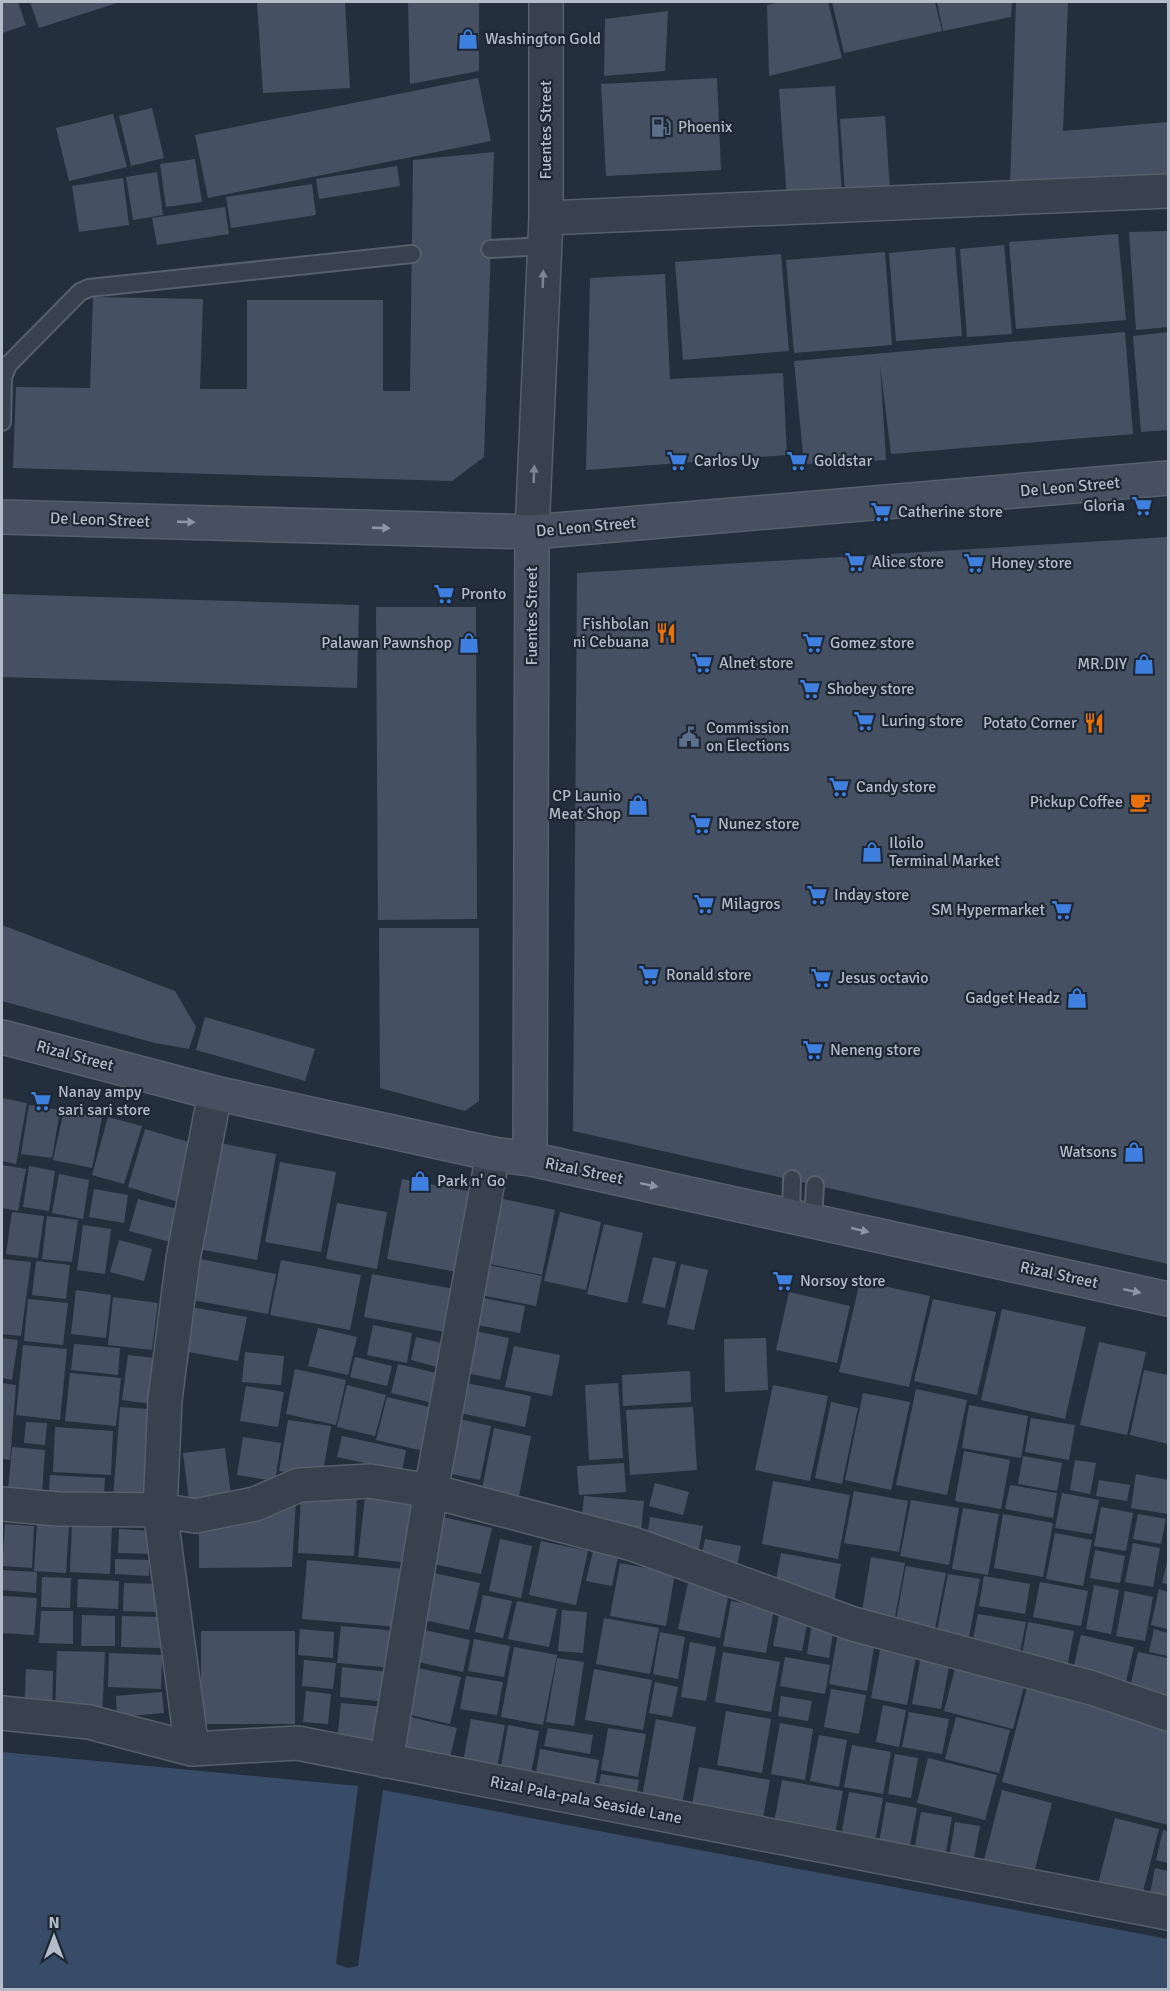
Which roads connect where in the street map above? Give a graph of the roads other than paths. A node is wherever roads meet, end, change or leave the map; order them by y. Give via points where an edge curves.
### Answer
1 (546, 2) edge
2 (1168, 191) edge
3 (545, 232) junction
4 (490, 249) dead end
5 (412, 254) dead end
6 (2, 422) edge
7 (1168, 478) edge
8 (2, 517) edge
9 (532, 532) junction
10 (2, 1037) edge
11 (215, 1093) junction
12 (493, 1154) junction
13 (530, 1159) junction
14 (792, 1179) dead end
15 (815, 1185) dead end
16 (802, 1218) junction
17 (1168, 1299) edge
18 (431, 1491) junction
19 (2, 1504) edge
20 (160, 1510) junction
21 (2, 1713) edge
22 (1168, 1714) edge
23 (192, 1749) junction
24 (386, 1761) junction
25 (1168, 1913) edge

1 - 3 street, Fuentes Street
2 - 3 street
3 - 4 lane
9 -> 3 street, Fuentes Street
5 - 6 lane via 89,288 80,292 8,365 3,377
7 - 9 street, De Leon Street
8 -> 9 street, De Leon Street
9 - 13 street, Fuentes Street
10 - 11 street, Rizal Street
11 - 12 street, Rizal Street
11 - 20 street via 183,1259 165,1400
12 - 13 street, Rizal Street
12 - 18 street
13 -> 16 street, Rizal Street
14 - 16 lane
15 - 16 lane
16 -> 17 street, Rizal Street
18 - 20 street via 370,1481 334,1482 299,1485 255,1504 195,1516
18 - 22 street via 633,1544 853,1624 1092,1688
18 - 24 street
19 - 20 street
20 - 23 street
21 - 23 street, Rizal Pala-pala Seaside Lane via 89,1722
23 - 24 street, Rizal Pala-pala Seaside Lane via 297,1743
24 - 25 street, Rizal Pala-pala Seaside Lane

